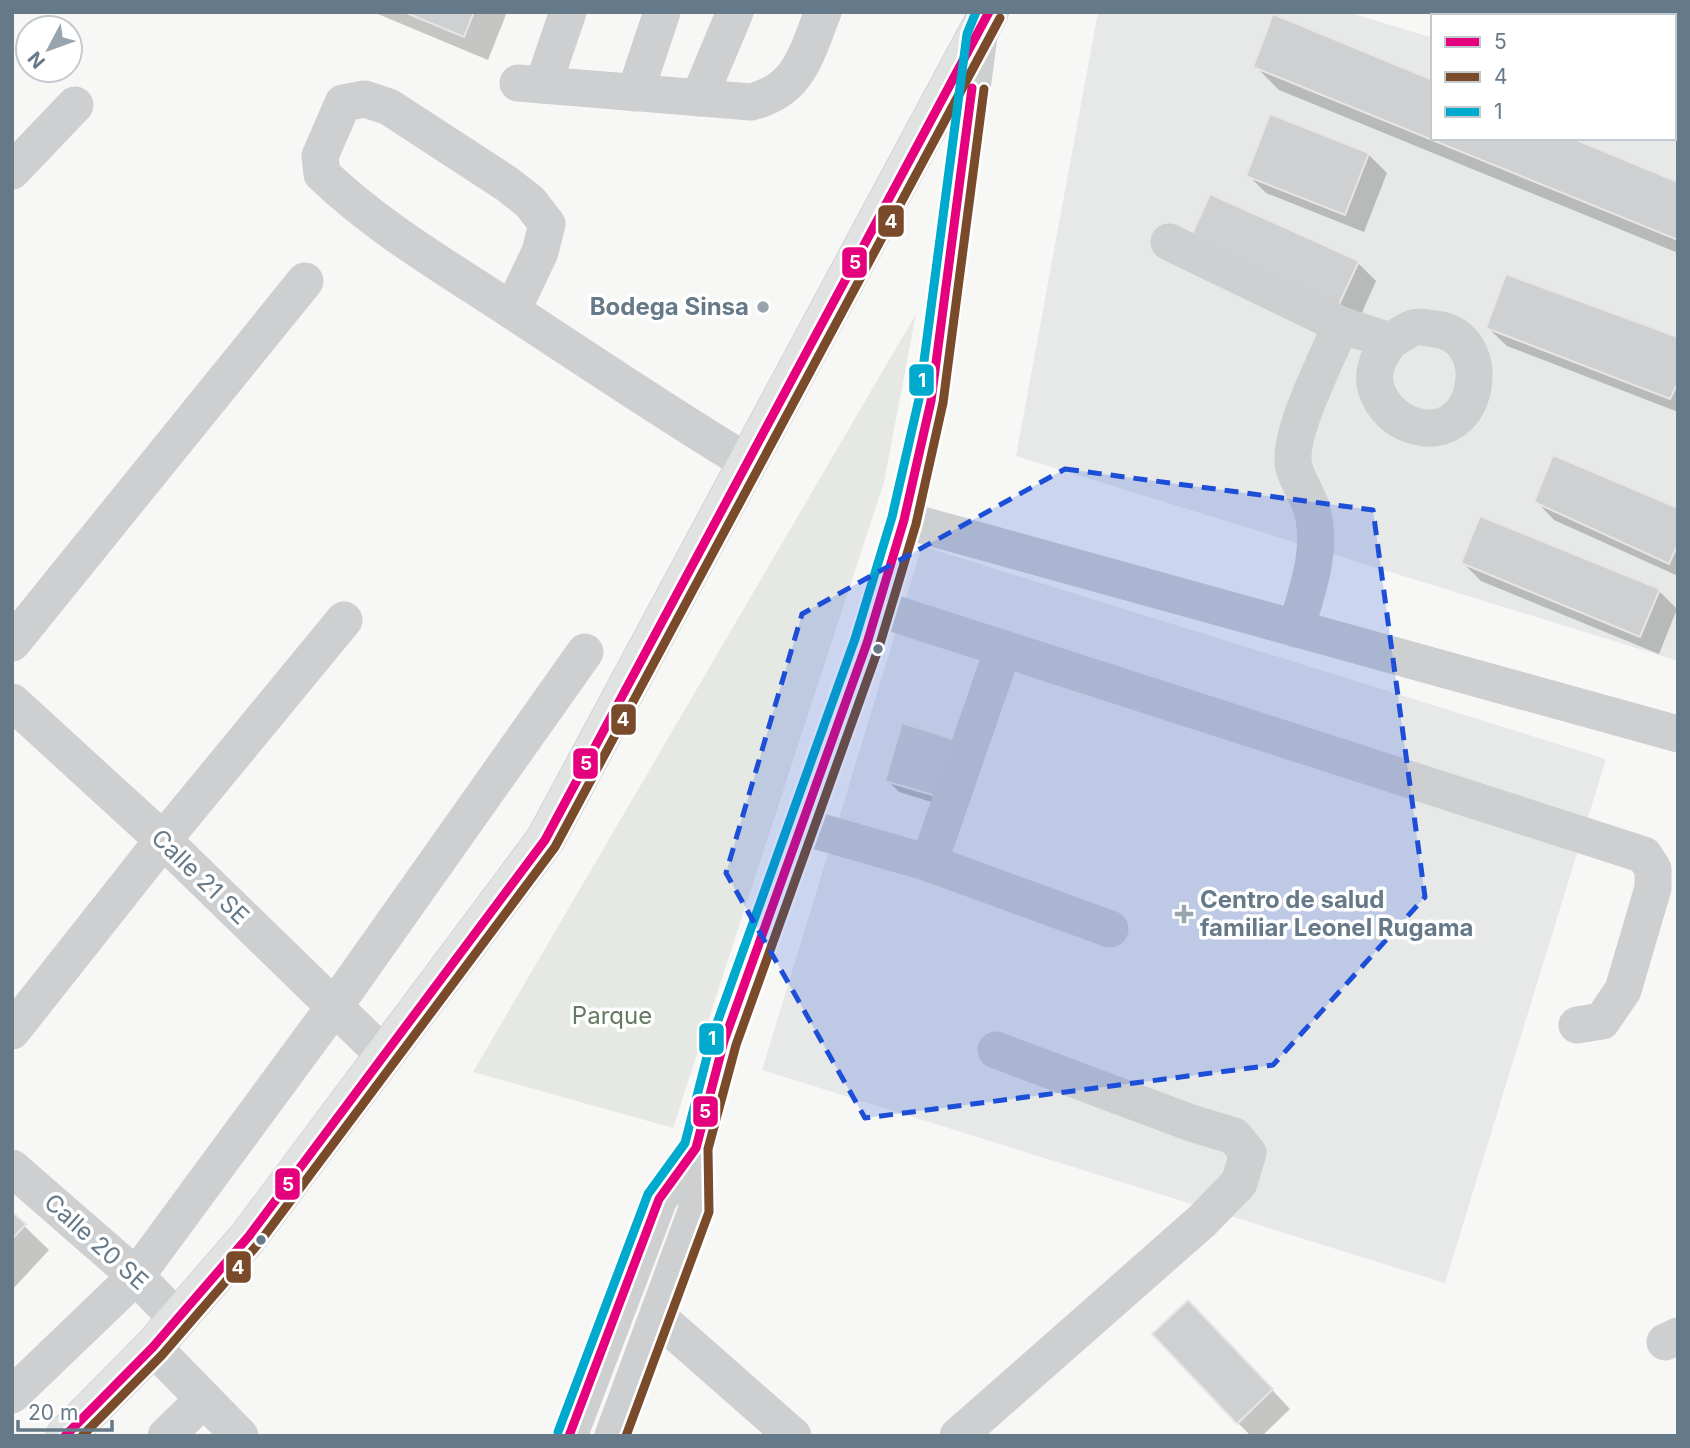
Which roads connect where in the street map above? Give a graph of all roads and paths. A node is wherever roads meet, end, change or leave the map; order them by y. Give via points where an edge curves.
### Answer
1 (568, 12) edge
2 (662, 12) edge
3 (735, 12) edge
4 (823, 12) edge
5 (984, 24) edge
6 (635, 93) junction
7 (699, 98) junction
8 (75, 105) dead end
9 (12, 171) edge
10 (1169, 242) dead end
11 (305, 281) dead end
12 (512, 311) junction
13 (1342, 325) junction
14 (1390, 341) dead end
15 (747, 463) junction
16 (904, 520) junction
17 (877, 608) junction
18 (344, 620) dead end
19 (1296, 629) junction
20 (12, 643) edge
21 (1003, 649) junction
22 (585, 652) dead end
23 (12, 702) edge
24 (1678, 734) edge
25 (800, 826) junction
26 (163, 840) junction
27 (929, 863) junction
28 (1110, 929) dead end
29 (334, 1007) junction
30 (1577, 1025) dead end
31 (12, 1031) edge
32 (996, 1050) dead end
33 (385, 1056) junction
34 (696, 1147) junction
35 (12, 1168) edge
36 (136, 1276) junction
37 (659, 1318) junction
38 (165, 1333) junction
39 (12, 1395) edge
40 (204, 1399) junction
41 (65, 1436) edge
42 (166, 1436) edge
43 (240, 1436) edge
44 (569, 1436) edge
45 (613, 1436) edge
46 (793, 1436) edge
47 (958, 1436) edge

1 - 6 street via 531,84
2 - 6 street
3 - 7 street
4 - 7 street via 798,74 786,86 751,102
5 - 15 highway
5 - 16 street via 931,401
6 - 7 street
8 - 9 street
10 - 13 street
11 - 20 street
12 - 12 street via 322,174 320,156 343,103 365,99 389,107 530,202 547,224 540,252
12 - 15 street
13 - 14 street
13 - 19 street via 1306,410 1292,462 1317,530 1314,566
15 - 33 highway via 544,840
16 - 17 street
16 - 19 street
17 - 21 street
17 - 25 street
18 - 26 street
19 - 24 street
21 - 27 street
21 - 30 street via 1644,855 1653,869 1653,888 1623,990 1602,1021
22 - 29 street
23 - 26 street, Calle 21 SE
25 - 27 street
25 - 34 street via 724,1041
26 - 29 street, Calle 21 SE
26 - 31 street
27 - 28 street
29 - 33 street, Calle 21 SE
29 - 36 street
32 - 47 street via 1234,1136 1248,1153 1239,1183 1202,1221
33 - 38 highway via 249,1236
34 - 37 street via 697,1209
34 - 44 street via 659,1199
35 - 36 street, Calle 20 SE
36 - 38 street, Calle 20 SE
36 - 39 street
37 - 45 street
37 - 46 street
38 - 40 street, Calle 20 SE
38 - 41 highway
40 - 42 street
40 - 43 street, Calle 20 SE

